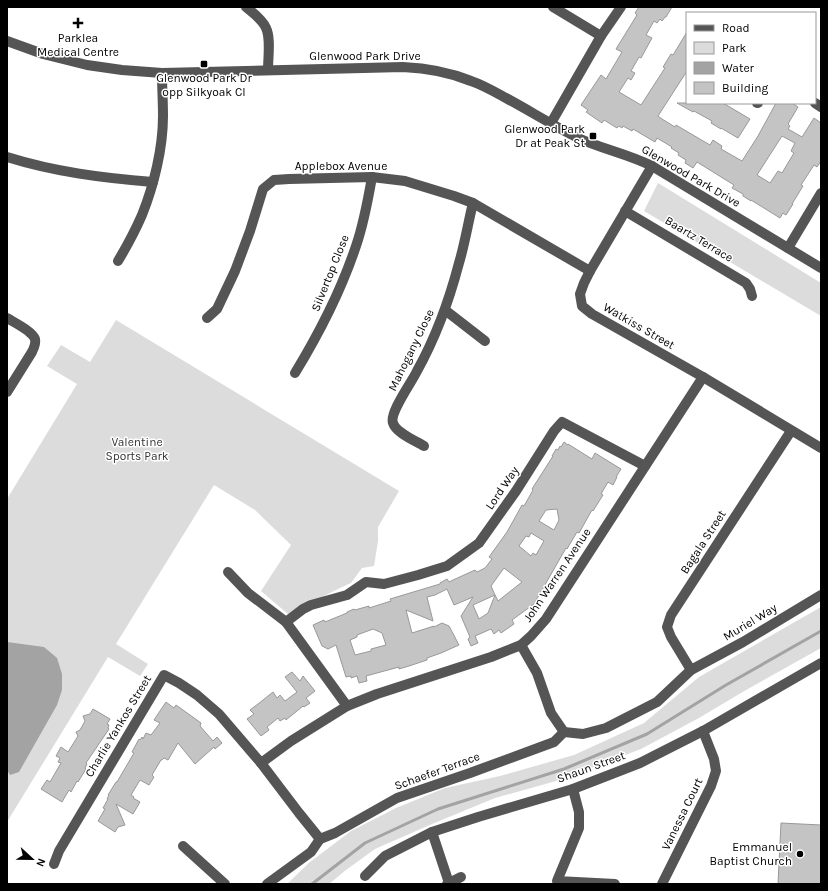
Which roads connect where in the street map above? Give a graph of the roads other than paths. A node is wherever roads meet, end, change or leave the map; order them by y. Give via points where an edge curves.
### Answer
1 (246, 7) edge
2 (553, 7) edge
3 (621, 7) edge
4 (601, 36) junction
5 (7, 41) edge
6 (268, 70) junction
7 (162, 73) junction
8 (551, 123) junction
9 (7, 157) edge
10 (652, 166) junction
11 (372, 177) junction
12 (153, 182) junction
13 (821, 193) edge
14 (473, 203) junction
15 (625, 210) junction
16 (788, 248) junction
17 (118, 261) dead end
18 (821, 268) edge
19 (590, 271) junction
20 (752, 296) dead end
21 (445, 310) junction
22 (7, 318) edge
23 (207, 318) dead end
24 (485, 341) dead end
25 (295, 373) dead end
26 (702, 378) junction
27 (7, 392) edge
28 (791, 431) junction
29 (424, 446) dead end
30 (821, 448) edge
31 (645, 466) junction
32 (228, 572) dead end
33 (821, 595) edge
34 (286, 622) junction
35 (521, 645) junction
36 (821, 663) edge
37 (691, 670) junction
38 (347, 706) junction
39 (702, 731) junction
40 (564, 732) junction
41 (261, 763) junction
42 (573, 789) junction
43 (432, 832) junction
44 (320, 839) junction
45 (183, 846) dead end
46 (54, 864) dead end
47 (365, 876) dead end
48 (461, 877) dead end
49 (448, 883) edge
50 (225, 884) edge
51 (267, 884) edge
52 (615, 884) edge
53 (662, 884) edge

1 - 6 street via 267,29
2 - 4 street
3 - 4 street
4 - 8 street
5 - 7 street, Glenwood Park Drive via 80,64
6 - 7 street, Glenwood Park Drive
6 - 8 street, Glenwood Park Drive via 378,67 428,69 472,81
7 - 12 street via 163,117 160,150
8 - 10 street, Glenwood Park Drive via 593,145
9 - 12 street via 70,173
10 - 15 street, Watkiss Street
10 - 16 street, Glenwood Park Drive
11 - 14 street, Applebox Avenue via 405,181
11 - 23 street, Applebox Avenue via 274,180 263,189 235,271 217,309
11 - 25 street, Silvertop Close via 365,214 349,266 331,309
12 - 17 street via 142,213
13 - 16 street
14 - 19 street, Applebox Avenue
14 - 21 street, Mahogany Close via 460,262
15 - 19 street, Watkiss Street
15 - 20 street, Baartz Terrace via 746,283
16 - 18 street, Glenwood Park Drive
19 - 26 street, Watkiss Street via 580,294 582,306
21 - 24 street
21 - 29 street, Mahogany Close via 417,373 395,409 392,422 400,432
22 - 27 street via 32,335 35,346
26 - 28 street, Watkiss Street
26 - 31 street, John Warren Avenue
28 - 30 street, Watkiss Street
28 - 37 street, Bagala Street via 671,615 667,627
31 - 34 street, Lord Way via 562,422 479,543 446,566 384,584 366,582 347,594 307,607
31 - 35 street, John Warren Avenue via 546,619
32 - 34 street via 248,593
33 - 37 street, Muriel Way via 744,642
34 - 38 street
35 - 38 street, John Warren Avenue
35 - 40 street via 537,673 551,713
36 - 39 street, Shaun Street
37 - 40 street, Muriel Way via 657,702 606,728 583,734
38 - 41 street, John Warren Avenue
39 - 42 street, Shaun Street via 640,763
39 - 53 street, Vanessa Court via 714,759 716,771
40 - 44 street, Schaefer Terrace via 554,742 397,798
41 - 44 street, Charlie Yankos Street
41 - 46 street, Charlie Yankos Street via 218,714 197,695 164,675 59,851
42 - 43 street, Shaun Street
42 - 52 street via 579,812 579,828 557,881
43 - 47 street, Shaun Street via 385,856
43 - 49 street
44 - 51 street via 311,852
45 - 50 street
48 - 49 street

